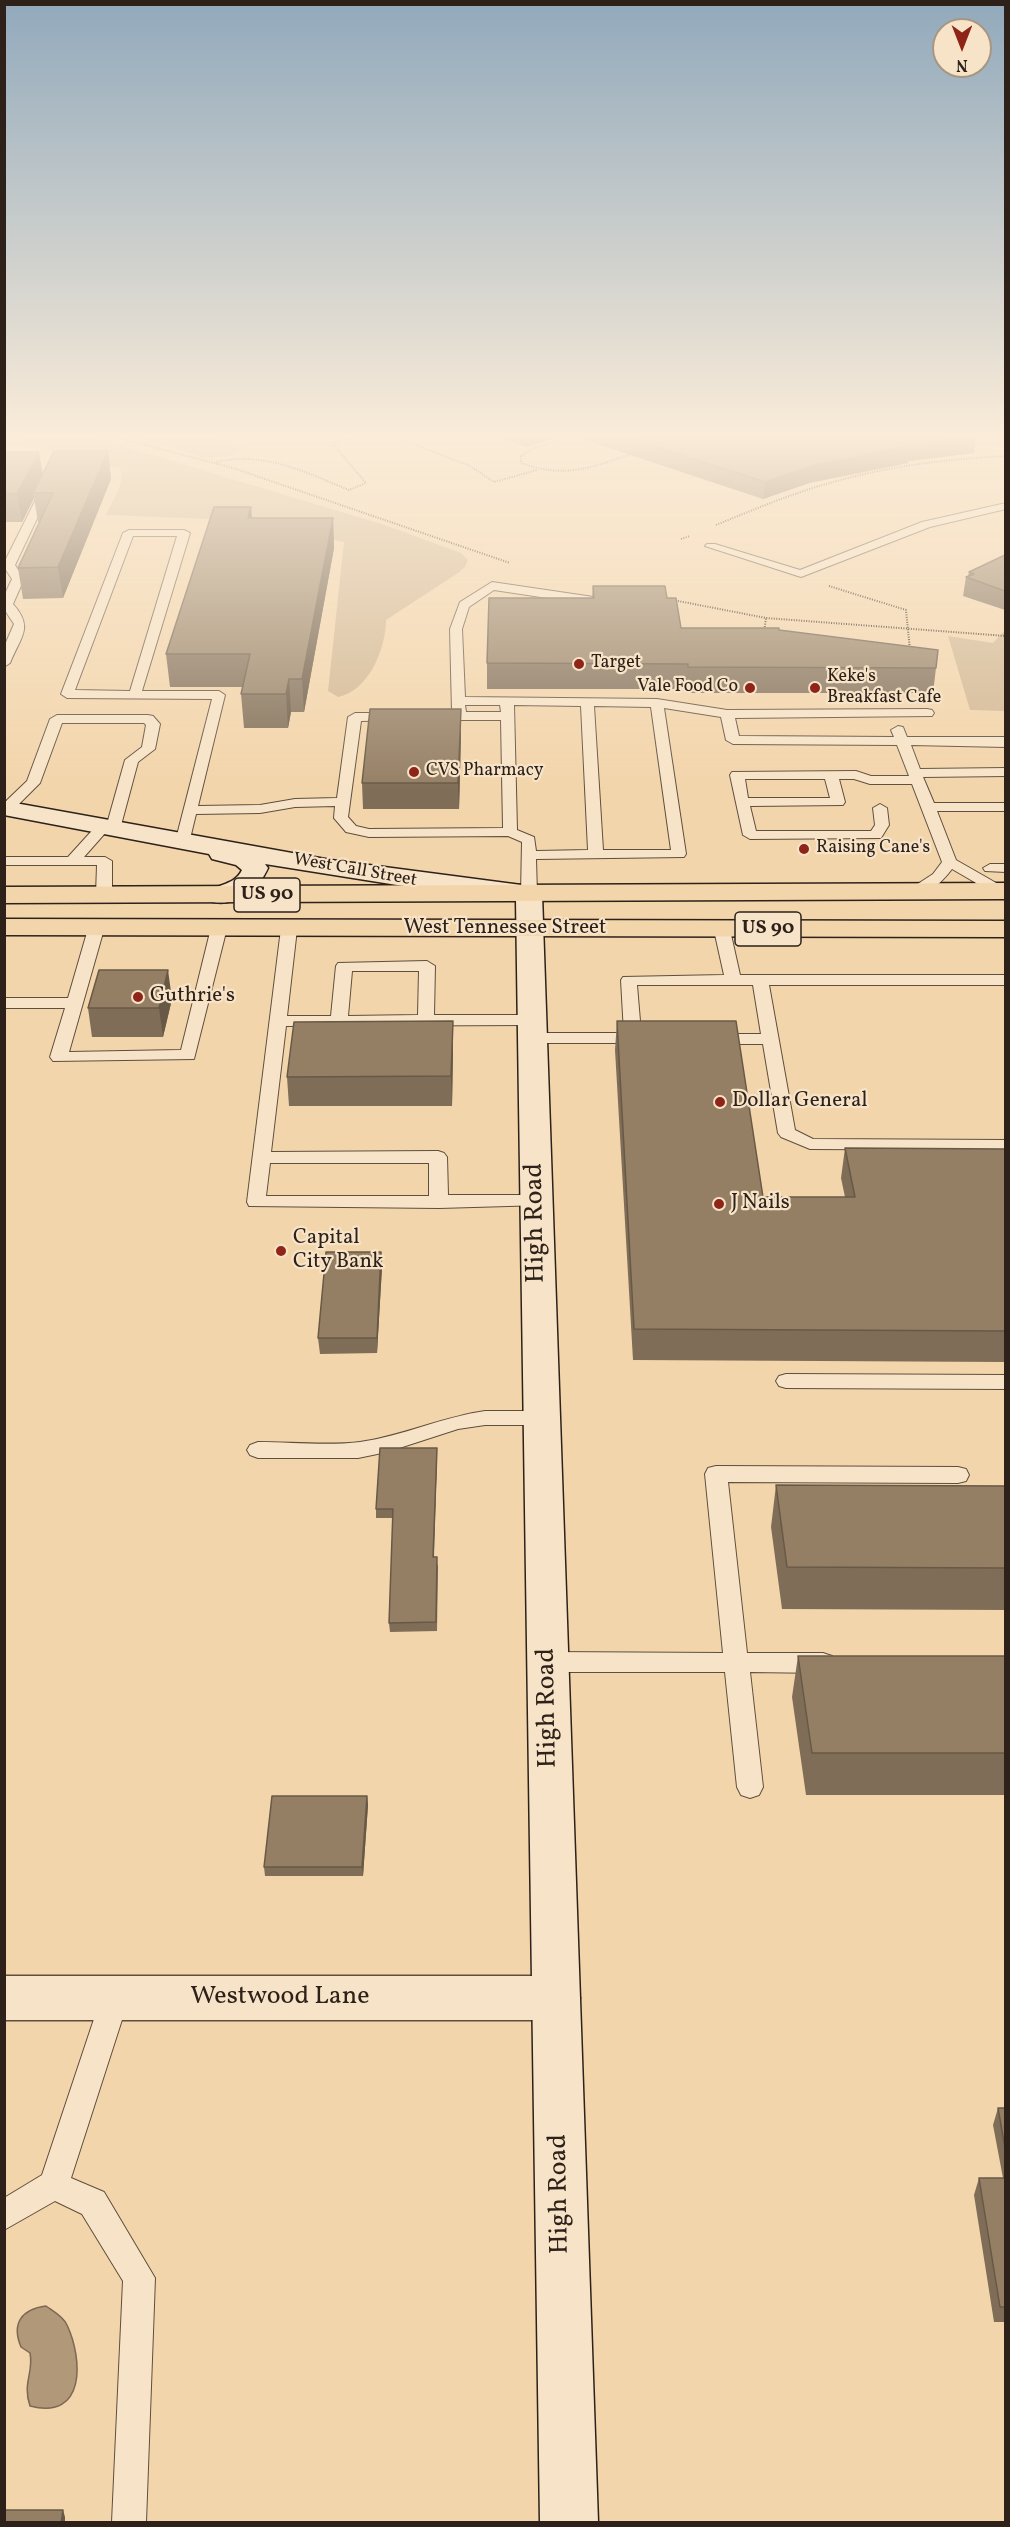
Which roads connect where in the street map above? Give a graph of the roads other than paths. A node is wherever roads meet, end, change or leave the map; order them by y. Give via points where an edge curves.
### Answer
1 (12, 555) edge
2 (121, 555) edge
3 (177, 555) edge
4 (740, 555) edge
5 (846, 555) edge
6 (625, 605) edge
7 (5, 658) edge
8 (135, 694) junction
9 (458, 700) junction
10 (587, 701) junction
11 (657, 703) junction
12 (507, 708) junction
13 (892, 713) junction
14 (927, 713) dead end
15 (727, 714) junction
16 (459, 716) junction
17 (902, 740) junction
18 (1005, 743) edge
19 (1005, 772) edge
20 (831, 775) junction
21 (916, 776) junction
22 (344, 802) junction
23 (742, 802) junction
24 (928, 807) junction
25 (1005, 807) edge
26 (6, 808) edge
27 (880, 808) dead end
28 (191, 810) junction
29 (108, 828) junction
30 (510, 832) junction
31 (182, 843) junction
32 (529, 855) junction
33 (596, 855) junction
34 (4, 861) edge
35 (72, 861) junction
36 (950, 862) junction
37 (1000, 880) edge
38 (915, 892) junction
39 (529, 894) junction
40 (4, 895) edge
41 (104, 895) junction
42 (218, 896) junction
43 (4, 927) edge
44 (219, 928) junction
45 (289, 928) junction
46 (96, 929) junction
47 (1005, 929) edge
48 (530, 930) junction
49 (722, 930) junction
50 (732, 980) junction
51 (760, 980) junction
52 (1005, 980) edge
53 (4, 1003) edge
54 (75, 1003) junction
55 (339, 1020) junction
56 (426, 1020) junction
57 (278, 1021) junction
58 (532, 1029) junction
59 (633, 1038) junction
60 (656, 1039) edge
61 (702, 1039) edge
62 (770, 1039) junction
63 (1005, 1145) edge
64 (261, 1158) junction
65 (536, 1201) junction
66 (439, 1202) junction
67 (786, 1381) dead end
68 (1005, 1382) edge
69 (542, 1418) junction
70 (258, 1450) dead end
71 (958, 1475) dead end
72 (548, 1662) junction
73 (737, 1663) junction
74 (842, 1664) edge
75 (750, 1787) dead end
76 (4, 1998) edge
77 (116, 1998) junction
78 (556, 1998) junction
79 (54, 2185) junction
80 (4, 2215) edge
81 (129, 2523) edge
82 (569, 2523) edge

1 - 7 lane via 9,565 18,579 7,604 20,624
2 - 8 lane via 67,694
3 - 8 lane
4 - 5 lane via 801,574
6 - 9 lane via 492,586 464,605 456,629
8 - 28 lane via 219,695
9 - 12 lane
9 - 16 lane
10 - 11 lane
10 - 12 lane
10 - 33 lane
11 - 15 lane
11 - 33 lane via 678,854
12 - 16 lane
12 - 30 lane
13 - 14 lane
13 - 15 lane
13 - 17 lane
15 - 17 lane via 733,740
16 - 22 lane via 355,717
17 - 18 lane
17 - 21 lane
19 - 21 lane
20 - 21 lane via 856,775 871,782
20 - 23 lane via 737,775
20 - 23 lane via 838,802
21 - 24 lane
22 - 28 lane
22 - 30 lane via 341,818 351,829 369,834
23 - 27 lane via 750,835 876,835 882,825
24 - 25 lane
24 - 36 lane
26 - 29 street, West Call Street
26 - 29 lane via 33,783 57,719 148,719 153,724 148,749 132,760
28 - 31 lane
29 - 31 street, West Call Street
29 - 35 lane
30 - 32 lane via 529,840
31 - 39 street, West Call Street via 394,878
31 - 42 street, West Call Street via 245,860 255,868 251,880 242,888
32 - 33 lane
32 - 39 lane
34 - 35 lane
35 - 41 lane via 105,861
36 - 37 lane
36 - 38 lane via 938,877
37 - 38 main road, West Tennessee Street / US 90
38 - 39 main road, West Tennessee Street / US 90
39 - 42 main road, West Tennessee Street / US 90
39 - 48 street, High Road
40 - 41 main road, West Tennessee Street / US 90
41 - 42 main road, West Tennessee Street / US 90
43 - 46 main road, West Tennessee Street / US 90
44 - 45 main road, West Tennessee Street / US 90
44 - 46 main road, West Tennessee Street / US 90
44 - 54 lane via 188,1055 59,1057
45 - 48 main road, West Tennessee Street / US 90
45 - 57 lane
46 - 54 lane
47 - 49 main road, West Tennessee Street / US 90
48 - 49 main road, West Tennessee Street / US 90
48 - 58 street, High Road
49 - 50 lane
50 - 51 lane
50 - 59 lane via 629,980
51 - 52 lane
51 - 62 lane
53 - 54 lane
55 - 56 lane
55 - 56 lane via 344,966 427,966
55 - 57 lane
56 - 58 lane
57 - 64 lane
58 - 59 lane
58 - 65 street, High Road
59 - 60 lane
61 - 62 lane
62 - 63 lane via 787,1133 810,1144
64 - 66 lane via 438,1157
64 - 66 lane via 256,1202
65 - 66 lane
65 - 69 street, High Road
67 - 68 lane
69 - 70 lane via 457,1422 358,1450
69 - 72 street, High Road
71 - 73 lane via 716,1474
72 - 73 lane
72 - 78 street, High Road
73 - 74 lane
73 - 75 lane
76 - 77 street, Westwood Lane
77 - 78 street, Westwood Lane
77 - 79 lane
78 - 82 street, High Road
79 - 80 lane
79 - 81 lane via 93,2203 139,2278

